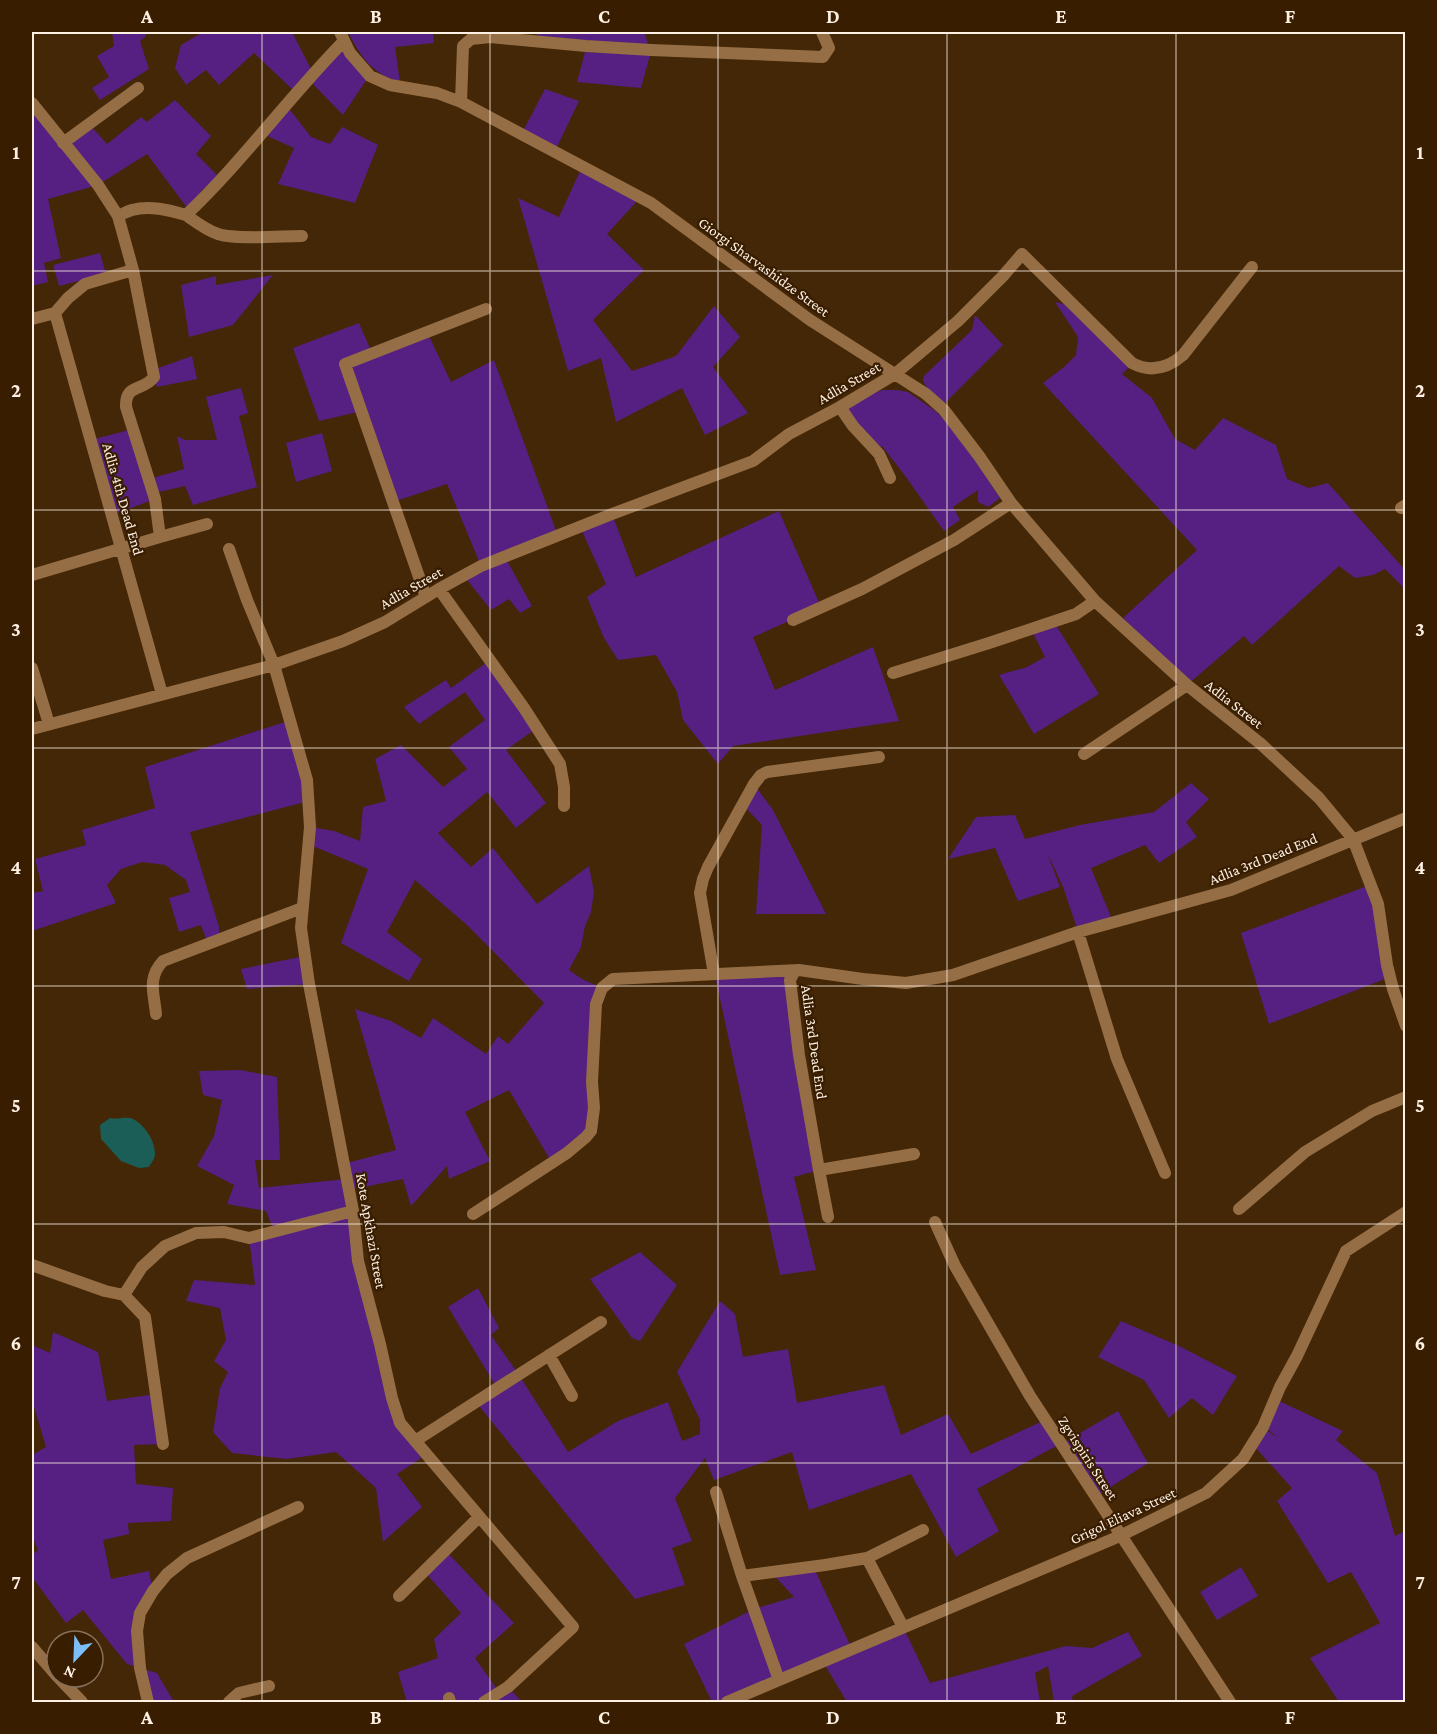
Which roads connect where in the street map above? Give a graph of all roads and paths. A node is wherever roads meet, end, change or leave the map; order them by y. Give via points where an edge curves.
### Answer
1 (822, 32) edge
2 (342, 36) edge
3 (138, 88) dead end
4 (461, 102) junction
5 (32, 103) edge
6 (63, 143) junction
7 (186, 215) junction
8 (118, 216) junction
9 (302, 236) dead end
10 (1252, 267) dead end
11 (133, 270) junction
12 (486, 309) dead end
13 (55, 313) junction
14 (32, 319) edge
15 (895, 374) junction
16 (840, 407) junction
17 (890, 478) dead end
18 (1011, 503) junction
19 (207, 524) dead end
20 (160, 537) junction
21 (121, 549) junction
22 (229, 549) dead end
23 (32, 575) edge
24 (439, 589) junction
25 (426, 597) junction
26 (1095, 601) junction
27 (793, 620) dead end
28 (274, 665) junction
29 (32, 668) edge
30 (893, 673) dead end
31 (1187, 686) junction
32 (162, 694) junction
33 (49, 724) junction
34 (32, 729) edge
35 (1084, 754) dead end
36 (879, 757) dead end
37 (564, 806) dead end
38 (1406, 818) edge
39 (1353, 839) junction
40 (302, 909) junction
41 (1078, 932) junction
42 (800, 970) junction
43 (714, 974) junction
44 (156, 1014) dead end
45 (1406, 1026) edge
46 (1406, 1097) edge
47 (914, 1154) dead end
48 (819, 1170) junction
49 (1165, 1173) dead end
50 (1239, 1209) dead end
51 (353, 1211) junction
52 (1406, 1212) edge
53 (473, 1214) dead end
54 (828, 1217) dead end
55 (935, 1222) dead end
56 (32, 1265) edge
57 (124, 1295) junction
58 (601, 1322) dead end
59 (549, 1355) junction
60 (572, 1396) dead end
61 (415, 1441) junction
62 (163, 1444) dead end
63 (716, 1492) dead end
64 (298, 1507) dead end
65 (479, 1517) junction
66 (923, 1530) dead end
67 (1120, 1536) junction
68 (867, 1558) junction
69 (742, 1576) junction
70 (399, 1596) dead end
71 (903, 1628) junction
72 (32, 1647) edge
73 (45, 1662) edge
74 (779, 1680) junction
75 (269, 1686) dead end
76 (70, 1689) edge
77 (82, 1702) edge
78 (148, 1702) edge
79 (229, 1702) edge
80 (484, 1702) edge
81 (727, 1702) edge
82 (1230, 1702) edge

1 - 4 street via 829,48 823,57 471,39 464,46
2 - 4 street, Giorgi Sharvashidze Street via 370,76 390,85 437,93
2 - 7 street
3 - 6 street
4 - 15 street, Giorgi Sharvashidze Street via 651,203 810,320
5 - 6 street
6 - 8 street
7 - 8 street via 148,209
7 - 9 street via 219,235
8 - 11 street
10 - 15 street via 1183,355 1174,363 1143,369 1132,363 1022,254 958,321
11 - 13 street via 85,284
11 - 20 street via 154,377 129,393 126,407 155,499
12 - 25 street via 345,364
13 - 14 street
13 - 21 street, Adlia 4th Dead End
15 - 16 street, Adlia Street
15 - 18 street, Adlia Street via 944,410
16 - 17 street via 879,454
16 - 24 street, Adlia Street via 789,434 753,461 481,566
18 - 26 street, Adlia Street
18 - 27 street via 944,545
19 - 20 street
20 - 21 street
21 - 23 street
21 - 32 street, Adlia 4th Dead End
22 - 28 street, Kote Apkhazi Street
24 - 25 street, Adlia Street
24 - 37 street via 560,764
25 - 28 street, Adlia Street via 385,622
26 - 30 street via 1077,614
26 - 31 street, Adlia Street
28 - 32 street, Adlia Street
28 - 40 street, Kote Apkhazi Street via 307,780 310,827
29 - 33 street
31 - 35 street
31 - 39 street, Adlia Street via 1261,744 1320,798
32 - 33 street, Adlia Street
33 - 34 street, Adlia Street
36 - 43 street via 767,772 754,784 708,867 700,893
38 - 39 street, Adlia 3rd Dead End
39 - 41 street, Adlia 3rd Dead End via 1231,890
39 - 45 street, Adlia Street via 1377,904 1387,965
40 - 44 street via 163,961 152,978
40 - 51 street, Kote Apkhazi Street via 309,984
41 - 42 street, Adlia 3rd Dead End via 953,975 906,983
41 - 49 street via 1117,1059
42 - 43 street
42 - 48 street, Adlia 3rd Dead End via 790,980
43 - 53 street via 613,979 602,988 596,1004 591,1131 567,1154
46 - 50 street via 1372,1112 1305,1152
47 - 48 street
48 - 54 street
51 - 57 street via 249,1238 224,1232 196,1233 165,1246 142,1267
51 - 61 street, Kote Apkhazi Street via 358,1261 392,1398 400,1423
52 - 67 street, Grigol Eliava Street via 1346,1251 1263,1427 1243,1459 1206,1493
55 - 67 street, Zgvispiris Street via 955,1266 1030,1396
56 - 57 street
57 - 62 street via 145,1317
58 - 59 street
59 - 60 street
59 - 61 street
61 - 65 street, Kote Apkhazi Street
63 - 69 street
64 - 78 street via 188,1558 153,1591 140,1612 137,1631
65 - 70 street
65 - 80 street, Kote Apkhazi Street via 573,1627 508,1687
66 - 68 street
67 - 71 street, Grigol Eliava Street
67 - 82 street, Zgvispiris Street
68 - 69 street
68 - 71 street
69 - 74 street
71 - 74 street, Grigol Eliava Street
72 - 73 street
74 - 81 street, Grigol Eliava Street
75 - 79 street via 239,1694
76 - 77 street

